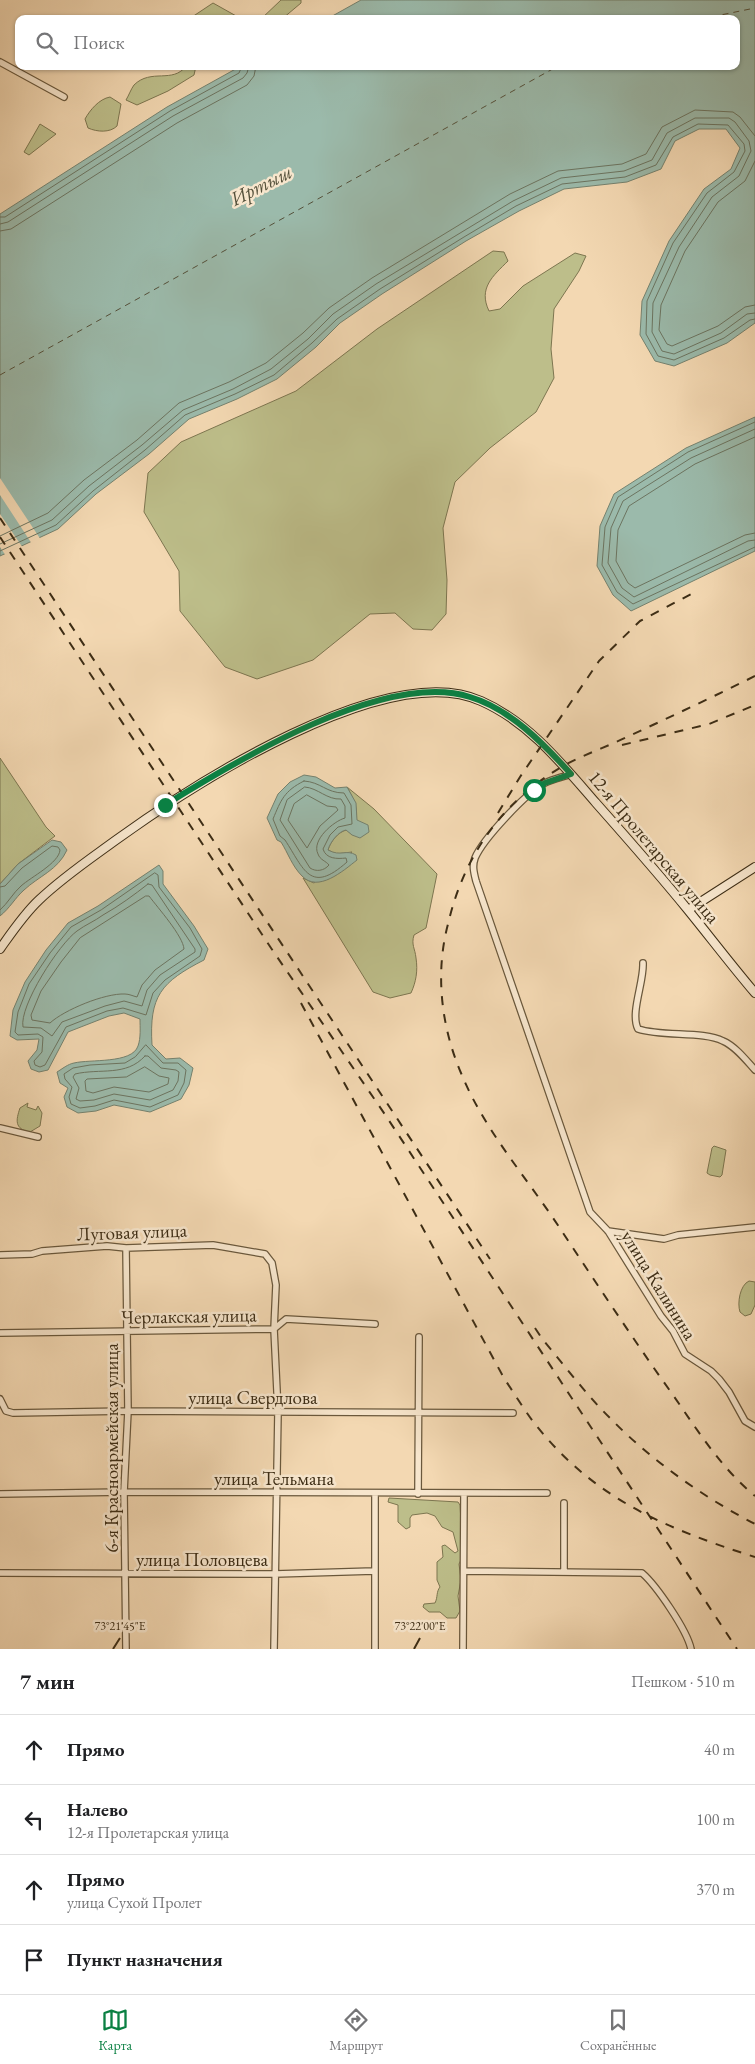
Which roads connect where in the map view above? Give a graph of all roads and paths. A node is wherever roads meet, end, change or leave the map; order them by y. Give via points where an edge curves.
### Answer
1 (0, 62) edge
2 (64, 97) dead end
3 (571, 774) junction
4 (755, 867) edge
5 (688, 910) junction
6 (0, 949) edge
7 (643, 964) dead end
8 (755, 992) edge
9 (755, 1070) edge
10 (0, 1128) edge
11 (38, 1138) dead end
12 (755, 1227) edge
13 (608, 1231) junction
14 (126, 1248) junction
15 (0, 1255) edge
16 (375, 1324) dead end
17 (274, 1329) junction
18 (126, 1332) junction
19 (0, 1333) edge
20 (419, 1336) dead end
21 (0, 1399) edge
22 (128, 1411) junction
23 (278, 1412) junction
24 (419, 1412) junction
25 (513, 1413) dead end
26 (755, 1427) edge
27 (124, 1492) junction
28 (0, 1494) edge
29 (276, 1494) junction
30 (375, 1494) junction
31 (418, 1494) junction
32 (464, 1494) junction
33 (547, 1494) dead end
34 (564, 1503) dead end
35 (564, 1570) junction
36 (374, 1571) junction
37 (464, 1571) junction
38 (0, 1573) edge
39 (126, 1574) junction
40 (276, 1574) junction
41 (126, 1649) edge
42 (274, 1649) edge
43 (375, 1649) edge
44 (463, 1649) edge
45 (691, 1649) edge

1 - 2 street
3 - 5 main road, 12-я Пролетарская улица
3 - 6 main road, 12-я Пролетарская улица via 543,744 499,711 468,696 443,692 417,693 363,706 277,741 165,805 51,889 29,910
3 - 13 street, улица Калинина via 545,783 526,797 490,836 473,866 582,1194 590,1212
4 - 5 main road
5 - 8 main road, 12-я Пролетарская улица
7 - 9 street via 636,1027 724,1041
10 - 11 street
12 - 13 street via 664,1239
13 - 26 street, улица Калинина via 685,1354 719,1379 745,1421
14 - 15 street, Луговая улица via 107,1246
14 - 17 street, Луговая улица via 213,1245 266,1254 272,1263 276,1285
14 - 18 street, 6-я Красноармейская улица
16 - 17 street, Черлакская улица via 286,1319
17 - 18 street, Черлакская улица
17 - 23 street
18 - 19 street, Черлакская улица
18 - 22 street, 6-я Красноармейская улица
20 - 24 street
21 - 22 street, улица Свердлова via 6,1411 13,1413
22 - 23 street, улица Свердлова
22 - 27 street, 6-я Красноармейская улица
23 - 24 street, улица Свердлова
23 - 29 street
24 - 25 street, улица Свердлова
24 - 31 street
27 - 28 street, улица Тельмана
27 - 29 street, улица Тельмана
27 - 39 street, 6-я Красноармейская улица
29 - 30 street, улица Тельмана
29 - 40 street
30 - 31 street, улица Тельмана
30 - 36 street
31 - 32 street, улица Тельмана
32 - 33 street, улица Тельмана
32 - 37 street
34 - 35 street
35 - 37 street
35 - 45 street via 642,1573 683,1629
36 - 40 street, улица Половцева
36 - 43 street
37 - 44 street
38 - 39 street, улица Половцева
39 - 40 street, улица Половцева
39 - 41 street, 6-я Красноармейская улица
40 - 42 street

